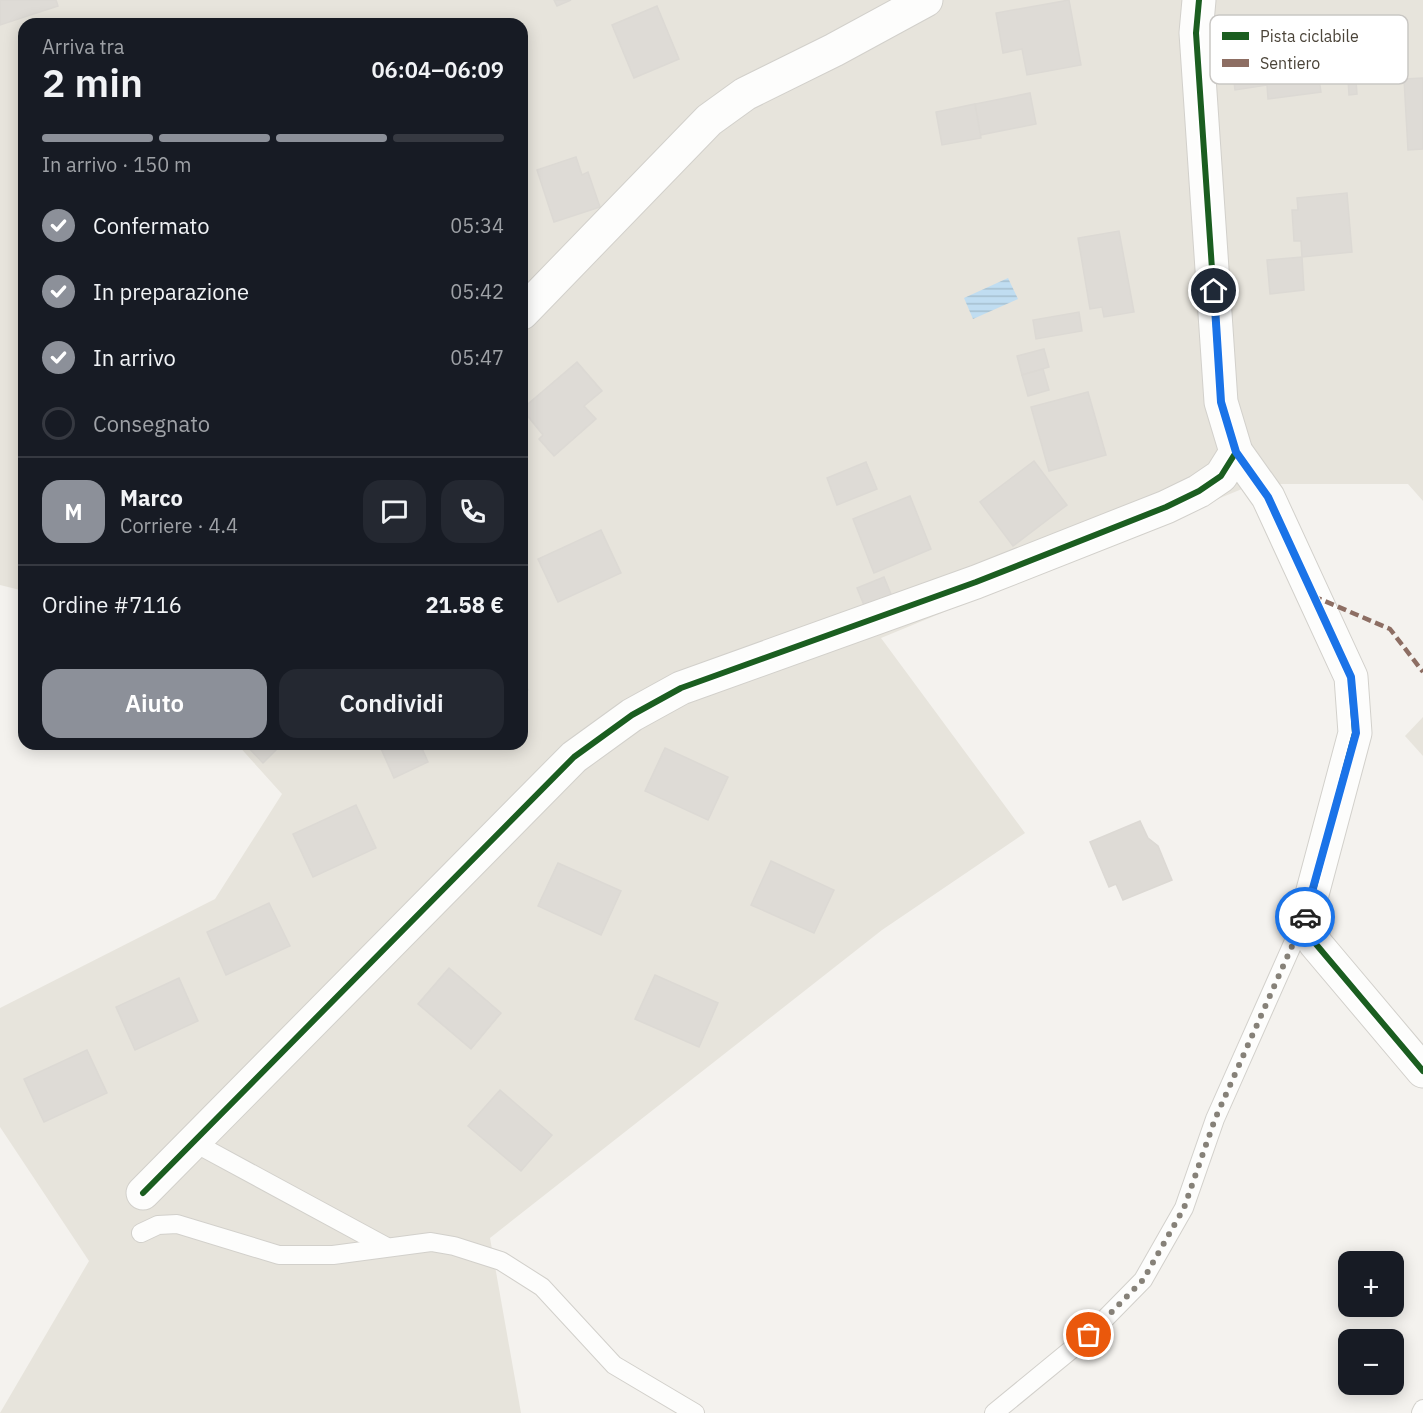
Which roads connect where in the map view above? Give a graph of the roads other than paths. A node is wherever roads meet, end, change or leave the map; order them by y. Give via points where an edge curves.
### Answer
1 (926, 0) edge
2 (1199, 0) edge
3 (528, 307) edge
4 (1236, 452) junction
5 (1307, 913) junction
6 (1423, 1071) edge
7 (193, 1142) junction
8 (143, 1193) dead end
9 (141, 1233) dead end
10 (384, 1246) junction
11 (695, 1413) edge
12 (994, 1413) edge

1 - 3 street via 744,94 709,120
2 - 4 street via 1196,33 1221,402
4 - 5 street via 1268,497 1351,677 1356,733
4 - 7 street via 1221,476 1166,507 976,582 681,688 632,715 574,757
5 - 6 street via 1315,944
5 - 12 lane via 1219,1109 1184,1208 1143,1280 1089,1335
7 - 8 street
7 - 10 lane
9 - 10 lane via 158,1225 177,1224 279,1255 333,1255
10 - 11 lane via 431,1242 501,1261 542,1287 614,1365

